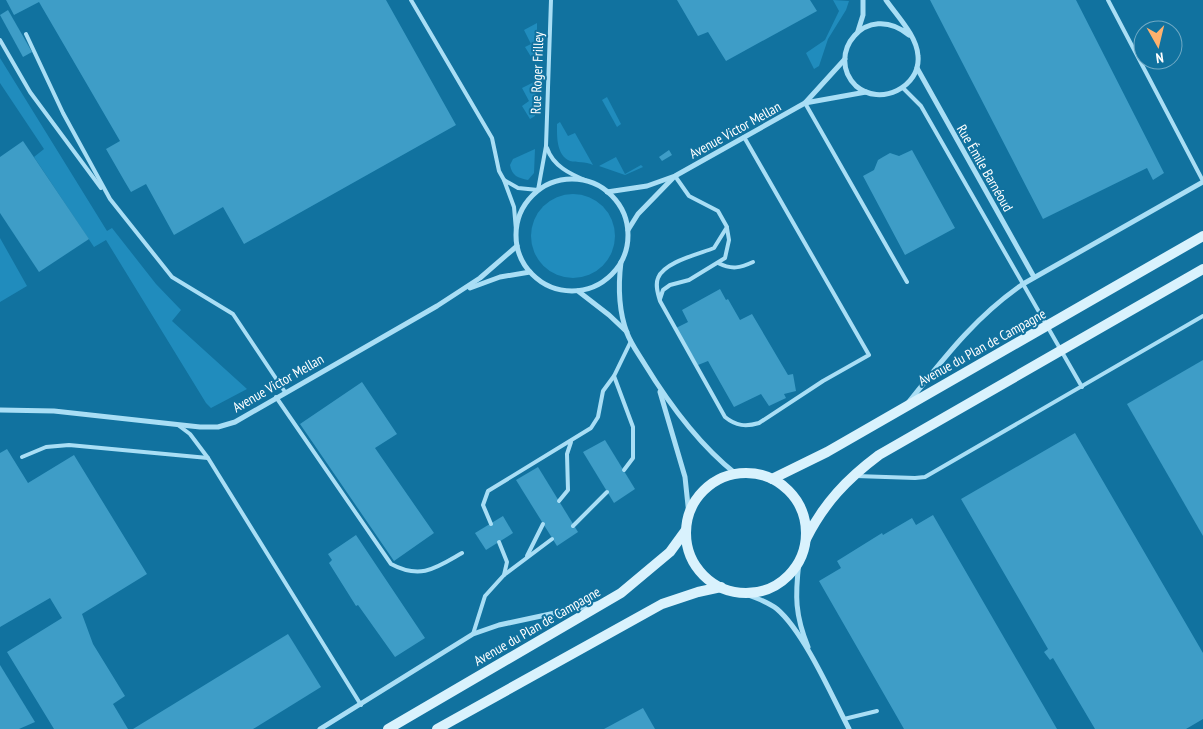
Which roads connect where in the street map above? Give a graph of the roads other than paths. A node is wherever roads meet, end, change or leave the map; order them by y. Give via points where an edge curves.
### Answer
1 (411, 0) edge
2 (551, 0) edge
3 (863, 0) edge
4 (886, 0) edge
5 (1108, 0) edge
6 (858, 31) junction
7 (26, 34) dead end
8 (910, 35) junction
9 (0, 40) edge
10 (845, 59) junction
11 (917, 68) junction
12 (903, 88) junction
13 (866, 92) junction
14 (805, 103) junction
15 (744, 137) junction
16 (546, 146) junction
17 (675, 176) junction
18 (504, 180) junction
19 (586, 181) junction
20 (1203, 182) edge
21 (538, 190) junction
22 (607, 192) junction
23 (110, 200) junction
24 (727, 227) junction
25 (516, 230) junction
26 (628, 230) junction
27 (1203, 236) edge
28 (517, 246) junction
29 (622, 261) junction
30 (754, 262) dead end
31 (718, 263) junction
32 (530, 272) junction
33 (1200, 273) edge
34 (1034, 277) junction
35 (907, 282) dead end
36 (1022, 284) junction
37 (578, 291) junction
38 (460, 292) junction
39 (660, 302) junction
40 (1203, 316) edge
41 (1047, 326) junction
42 (627, 332) junction
43 (631, 341) junction
44 (1061, 352) junction
45 (614, 376) junction
46 (1082, 387) junction
47 (660, 389) junction
48 (285, 392) junction
49 (276, 397) junction
50 (904, 407) junction
51 (0, 410) edge
52 (178, 425) junction
53 (572, 440) junction
54 (22, 457) dead end
55 (208, 458) junction
56 (624, 470) dead end
57 (736, 474) junction
58 (851, 476) junction
59 (772, 479) junction
60 (608, 492) dead end
61 (559, 501) dead end
62 (689, 515) junction
63 (490, 524) dead end
64 (543, 524) dead end
65 (573, 526) dead end
66 (686, 530) junction
67 (552, 539) dead end
68 (806, 539) junction
69 (499, 542) dead end
70 (462, 553) dead end
71 (526, 558) junction
72 (799, 562) junction
73 (504, 575) junction
74 (721, 587) junction
75 (742, 593) junction
76 (607, 602) junction
77 (473, 634) junction
78 (814, 662) junction
79 (361, 704) junction
80 (877, 711) dead end
81 (844, 719) junction
82 (320, 729) edge
83 (388, 729) edge
84 (437, 729) edge
85 (849, 729) edge

1 - 18 lane via 492,138 498,171
2 - 16 lane, Rue Roger Frilley
3 - 6 street via 863,16
4 - 8 street
5 - 20 lane
6 - 8 street via 877,22 900,27
6 - 10 street
7 - 23 lane via 63,113
8 - 11 street via 916,44
9 - 23 lane via 30,92
10 - 13 street via 856,86
10 - 14 street, Avenue Victor Mellan
11 - 12 street via 912,80
11 - 34 street, Rue Émile Barnéoud
12 - 13 street via 885,94
12 - 36 lane via 922,106
13 - 14 street, Avenue Victor Mellan
14 - 15 street, Avenue Victor Mellan
14 - 35 lane
15 - 17 street, Avenue Victor Mellan
15 - 39 lane via 868,354 759,423 740,425 725,418
16 - 19 lane via 563,169
16 - 21 lane, Rue Roger Frilley
17 - 22 street, Avenue Victor Mellan via 647,186
17 - 24 lane via 689,196 718,211
17 - 26 street, Avenue Victor Mellan via 648,202
18 - 21 lane via 518,188
18 - 25 lane via 514,207
19 - 21 street, Avenue Victor Mellan via 563,180
19 - 22 street, Avenue Victor Mellan
20 - 34 street
21 - 25 street, Avenue Victor Mellan via 523,208
22 - 26 street, Avenue Victor Mellan via 621,209
23 - 48 lane via 172,277 233,314
24 - 31 lane via 728,250
24 - 39 lane via 714,248 694,254 662,272 656,286
25 - 28 street, Avenue Victor Mellan
26 - 29 street, Avenue Victor Mellan
27 - 41 main road, Avenue du Plan de Campagne
28 - 32 street, Avenue Victor Mellan via 521,260
28 - 38 street, Avenue Victor Mellan
29 - 37 street, Avenue Victor Mellan via 596,286
29 - 42 street via 618,286
30 - 31 lane via 740,268 728,268
31 - 39 lane via 689,280 670,285 663,290
32 - 37 street, Avenue Victor Mellan via 552,287
32 - 38 street, Avenue Victor Mellan via 494,279
33 - 44 main road
34 - 36 street
36 - 41 lane
36 - 50 street via 974,324
37 - 42 street
38 - 48 street, Avenue Victor Mellan
40 - 46 lane
41 - 44 lane
41 - 50 main road, Avenue du Plan de Campagne
42 - 43 street
43 - 45 lane
43 - 47 street
44 - 46 lane
44 - 58 main road via 879,454
45 - 53 lane via 603,392 598,417 591,428
45 - 56 lane via 633,427 633,458
46 - 58 lane via 925,476
47 - 57 street via 707,450
47 - 62 street via 685,477
48 - 49 street, Avenue Victor Mellan
49 - 52 street, Avenue Victor Mellan via 235,422 200,427
49 - 70 lane via 391,564 404,571 432,570
50 - 59 main road, Avenue du Plan de Campagne via 827,452
51 - 52 street, Avenue Victor Mellan via 54,411
52 - 55 lane via 190,434
53 - 61 lane via 567,454 568,490
53 - 63 lane via 488,492 483,505
54 - 55 lane via 46,447 69,445
55 - 79 lane
57 - 59 main road via 759,474
57 - 62 main road via 706,488
58 - 68 main road via 817,517
59 - 68 main road via 795,497 806,524
60 - 65 lane
62 - 66 main road
64 - 71 lane
66 - 74 main road via 687,544 695,564 709,580
66 - 76 main road, Avenue du Plan de Campagne via 657,565
67 - 71 lane
68 - 72 main road
69 - 73 lane via 507,562
71 - 73 lane
72 - 75 main road via 775,585
72 - 78 street via 796,610
73 - 77 lane via 485,596
74 - 75 main road
74 - 84 main road via 662,604
75 - 78 street via 767,602 782,614
76 - 77 street via 499,625
76 - 83 main road, Avenue du Plan de Campagne
77 - 79 street
78 - 81 street
79 - 82 street
80 - 81 lane
81 - 85 street

